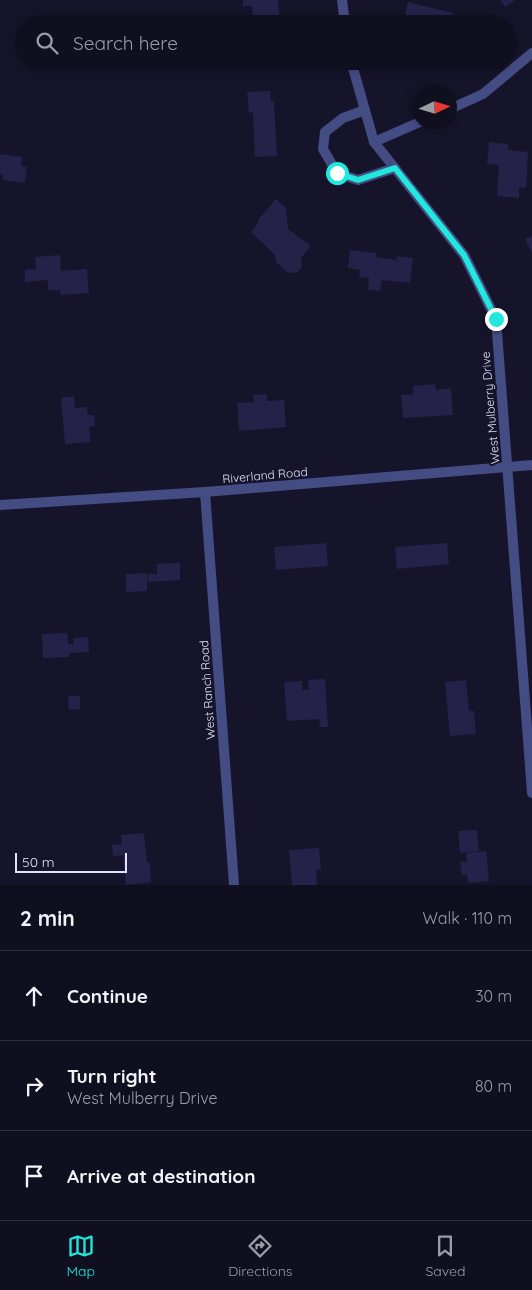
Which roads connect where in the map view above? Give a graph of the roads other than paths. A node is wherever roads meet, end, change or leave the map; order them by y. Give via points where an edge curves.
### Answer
1 (342, 0) edge
2 (343, 15) edge
3 (532, 53) edge
4 (517, 66) edge
5 (354, 70) edge
6 (512, 70) edge
7 (457, 106) edge
8 (365, 110) junction
9 (412, 125) edge
10 (374, 142) junction
11 (395, 168) junction
12 (532, 465) edge
13 (508, 466) junction
14 (205, 492) junction
15 (0, 504) edge
16 (532, 793) edge
17 (234, 885) edge

1 - 2 street
3 - 4 street
5 - 8 street, West Mulberry Drive
6 - 7 street via 484,94
8 - 10 street, West Mulberry Drive
8 - 11 street via 343,118 325,132 323,149 337,173 358,180
9 - 10 street
10 - 11 street, West Mulberry Drive
11 - 13 street, West Mulberry Drive via 464,255 496,319
12 - 13 street, Riverland Road
13 - 14 street, Riverland Road
13 - 16 street, West Mulberry Drive
14 - 15 street, Riverland Road
14 - 17 street, West Ranch Road

